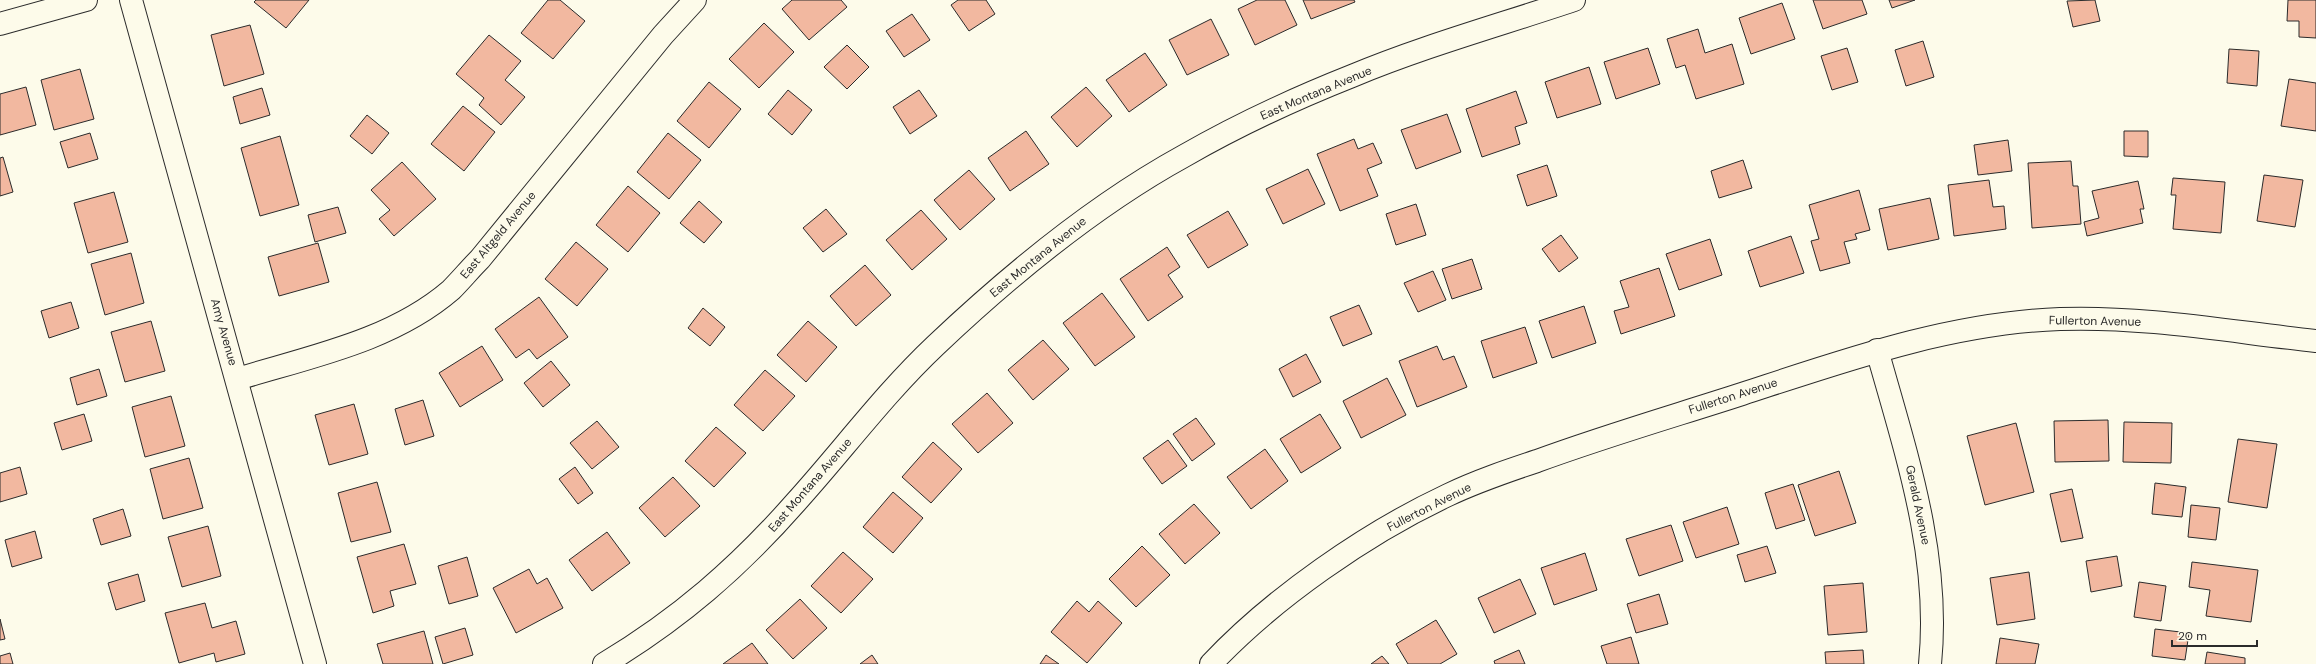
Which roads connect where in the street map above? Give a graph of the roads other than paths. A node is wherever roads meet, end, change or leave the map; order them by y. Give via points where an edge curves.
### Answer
1 (86, 0) edge
2 (131, 0) edge
3 (695, 0) edge
4 (1574, 0) edge
5 (0, 24) edge
6 (2316, 341) edge
7 (1877, 350) junction
8 (237, 379) junction
9 (315, 664) edge
10 (604, 664) edge
11 (1211, 664) edge
12 (1930, 664) edge

1 - 5 street
2 - 8 street, Amy Avenue
3 - 8 street, East Altgeld Avenue via 658,41 480,259 451,289 402,322 360,341
4 - 10 street, East Montana Avenue via 1403,57 1292,101 1182,156 1088,217 975,308 933,347 889,393 796,503 743,559 697,600 655,632
6 - 7 street, Fullerton Avenue via 2121,319 2059,319 1966,329
7 - 11 street, Fullerton Avenue via 1573,448 1449,494 1382,531 1298,588 1261,617
7 - 12 street, Gerald Avenue via 1923,522 1933,617
8 - 9 street, Amy Avenue

